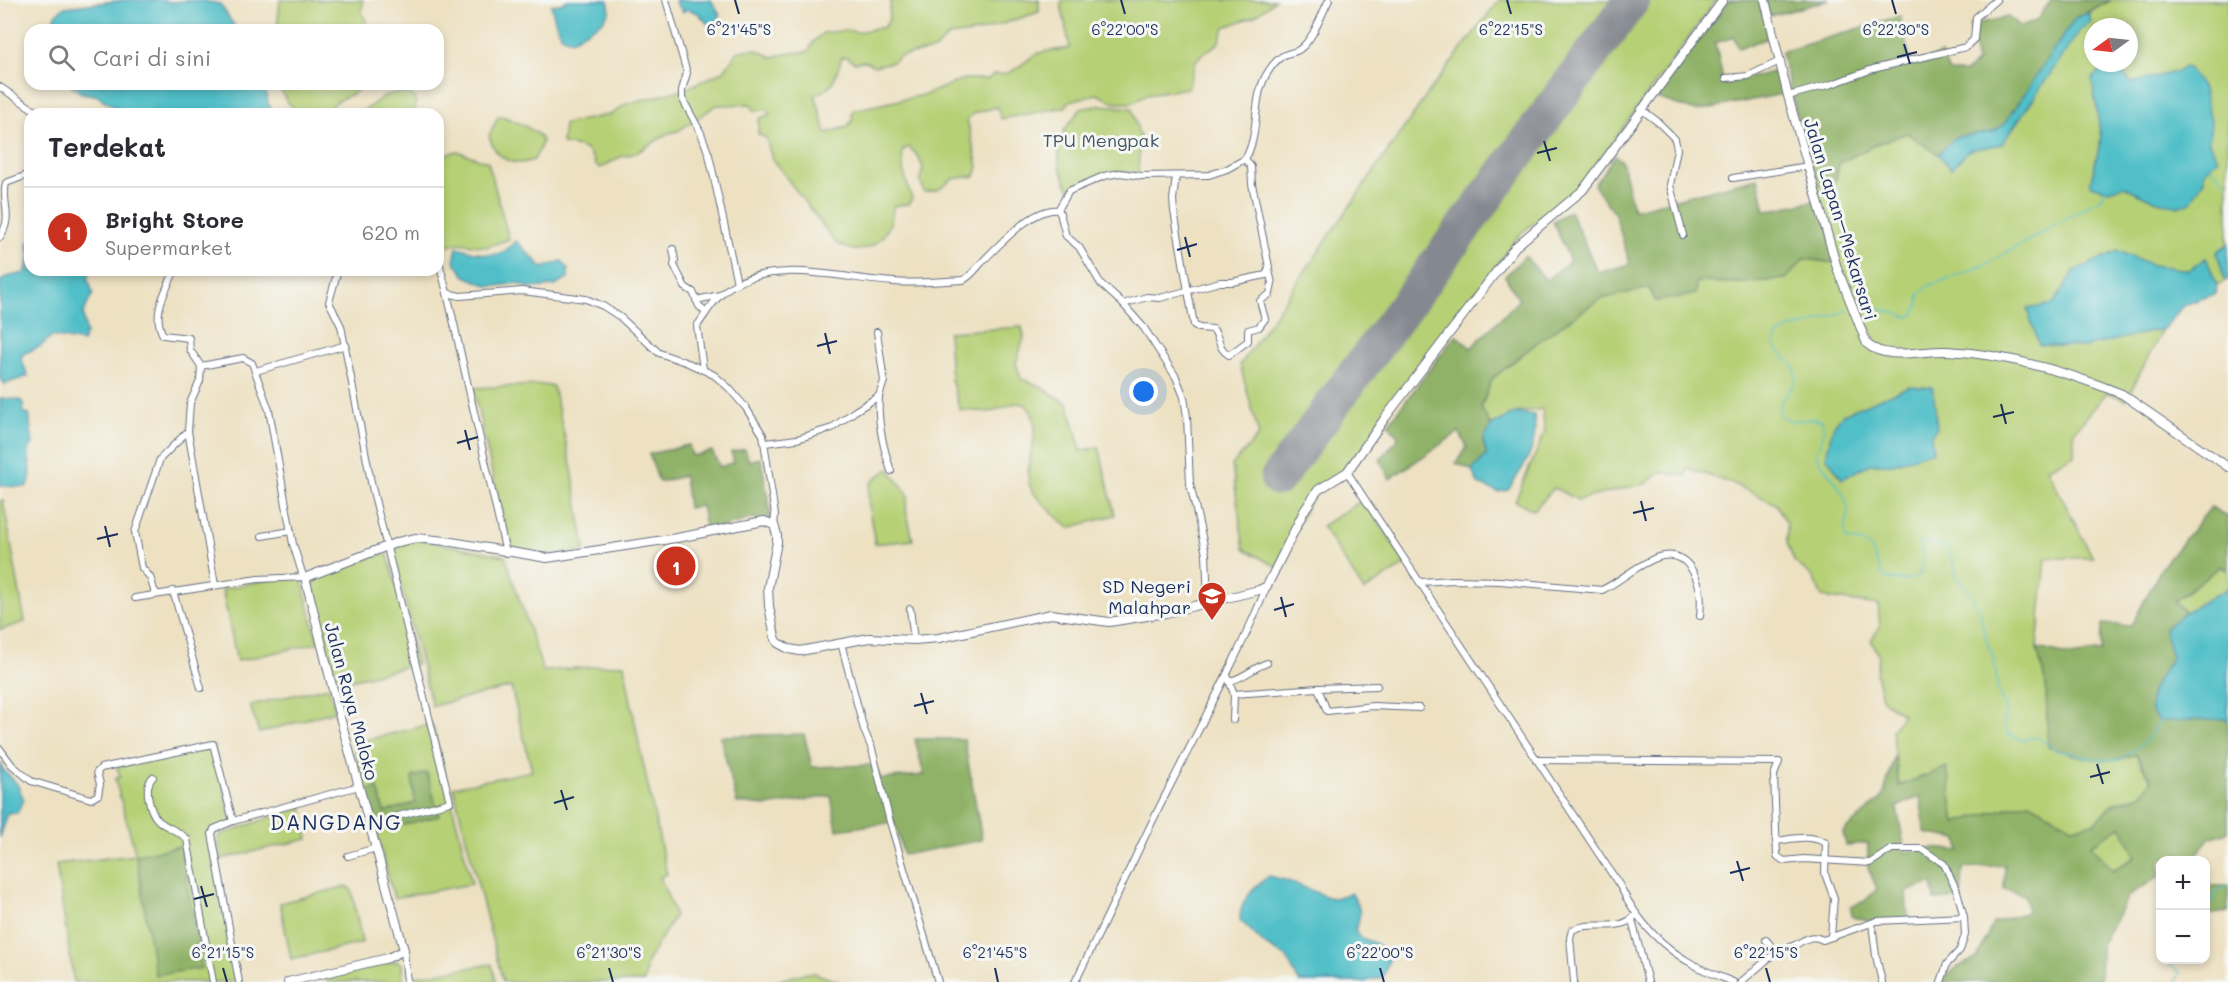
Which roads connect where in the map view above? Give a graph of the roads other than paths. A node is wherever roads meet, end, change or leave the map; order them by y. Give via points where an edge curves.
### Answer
1 (666, 0) edge
2 (1329, 0) edge
3 (1723, 0) edge
4 (1765, 0) edge
5 (1996, 0) edge
6 (1780, 61) junction
7 (1726, 78) dead end
8 (0, 87) edge
9 (1788, 96) junction
10 (31, 108) edge
11 (1641, 109) junction
12 (1245, 159) junction
13 (1808, 166) junction
14 (24, 176) edge
15 (1176, 176) junction
16 (1733, 178) dead end
17 (1058, 210) junction
18 (1683, 235) dead end
19 (0, 237) edge
20 (673, 249) dead end
21 (1269, 271) junction
22 (173, 276) edge
23 (336, 276) edge
24 (443, 276) edge
25 (737, 283) junction
26 (1190, 291) junction
27 (447, 293) junction
28 (720, 295) junction
29 (696, 300) junction
30 (1124, 304) junction
31 (706, 313) junction
32 (877, 332) dead end
33 (346, 345) junction
34 (201, 366) junction
35 (703, 369) junction
36 (256, 371) junction
37 (879, 396) junction
38 (188, 431) junction
39 (765, 443) junction
40 (2228, 467) edge
41 (891, 471) dead end
42 (1347, 472) junction
43 (774, 525) junction
44 (291, 531) junction
45 (262, 536) dead end
46 (387, 546) junction
47 (506, 553) junction
48 (305, 576) junction
49 (1420, 582) junction
50 (215, 585) junction
51 (1267, 586) junction
52 (173, 591) junction
53 (157, 594) junction
54 (135, 598) dead end
55 (1208, 602) junction
56 (910, 609) dead end
57 (1700, 615) dead end
58 (914, 640) junction
59 (841, 643) junction
60 (1267, 663) dead end
61 (1229, 678) junction
62 (1377, 686) dead end
63 (201, 688) dead end
64 (1318, 688) junction
65 (1234, 694) junction
66 (1419, 708) dead end
67 (1233, 720) dead end
68 (0, 749) edge
69 (1536, 760) junction
70 (153, 777) dead end
71 (359, 786) junction
72 (391, 819) dead end
73 (234, 821) junction
74 (1776, 841) junction
75 (376, 848) junction
76 (348, 856) dead end
77 (1826, 860) junction
78 (1634, 917) junction
79 (1964, 917) junction
80 (1872, 922) junction
81 (1831, 937) junction
82 (1766, 940) dead end
83 (404, 950) junction
84 (1775, 953) junction
85 (1081, 970) junction
86 (213, 982) edge
87 (239, 982) edge
88 (288, 982) edge
89 (408, 982) edge
90 (938, 982) edge
91 (1075, 982) edge
92 (1084, 982) edge
93 (1574, 982) edge
94 (1648, 982) edge
95 (1733, 982) edge
96 (1742, 982) edge
97 (1882, 982) edge
98 (1941, 982) edge

1 - 25 street via 687,73 682,98 710,155
2 - 12 street via 1303,46 1280,58 1269,70 1258,99
3 - 11 street
4 - 6 street, Jalan Lapan–Mekarsari
5 - 9 street via 1976,17 1974,39 1966,47 1873,69
6 - 7 street via 1748,76
6 - 9 street, Jalan Lapan–Mekarsari
8 - 10 street
9 - 13 street, Jalan Lapan–Mekarsari
11 - 18 street via 1675,139 1677,149 1670,185
11 - 42 street via 1583,190 1515,247
12 - 15 street via 1215,173
12 - 21 street via 1251,167
13 - 16 street
13 - 40 street, Jalan Lapan–Mekarsari via 1837,268 1862,335 1873,349 1891,354 1926,350 1977,354 2030,364 2103,386 2122,394
14 - 19 street via 6,183 8,215
15 - 17 street via 1104,176 1069,192
15 - 26 street via 1174,211
17 - 25 street via 1029,218 963,280 894,282 805,272
17 - 30 street via 1066,236 1079,248 1101,284
20 - 29 street via 674,265
21 - 26 street via 1266,275
21 - 26 street via 1270,294 1260,301 1265,319 1259,327 1248,330 1248,340 1229,356 1220,347 1214,329 1194,325
22 - 34 street via 157,314 158,325 163,334 189,338 190,350
23 - 33 street via 329,302
24 - 27 street
25 - 28 street
26 - 30 street
27 - 35 street via 460,296 522,291 586,299 611,310 659,353
27 - 47 street
28 - 29 street
28 - 31 street
29 - 31 street
30 - 55 street via 1176,377 1184,397 1190,484 1206,554
31 - 35 street via 697,326
32 - 37 street via 884,381
33 - 36 street
33 - 46 street
34 - 36 street via 243,357
34 - 38 street via 200,381 190,403
35 - 39 street via 721,380 746,408
36 - 44 street via 269,410
37 - 39 street via 832,428 797,439
37 - 41 street via 877,414
38 - 50 street
38 - 53 street via 160,459 135,532 142,568
39 - 43 street
42 - 49 street
42 - 51 street via 1318,490
43 - 47 street via 760,520 562,557
43 - 59 street via 777,542 768,588 778,643 800,651
44 - 45 street
44 - 48 street
46 - 47 street via 416,538
46 - 48 street
46 - 72 street via 450,802
48 - 50 street
48 - 71 street, Jalan Raya Maloko
49 - 57 street via 1500,581 1602,590 1656,558 1671,554 1686,561 1696,576 1702,594
49 - 69 street
50 - 52 street
51 - 55 street
51 - 61 street
52 - 53 street
52 - 63 street
53 - 54 street
55 - 58 street via 1109,622 1051,614
56 - 58 street
58 - 59 street via 869,638
59 - 90 street
60 - 61 street via 1239,679
61 - 65 street
61 - 85 street via 1164,798
62 - 64 street
64 - 65 street
64 - 66 street via 1327,711 1373,706
65 - 67 street
68 - 73 street via 31,781 91,799 100,790 101,768 213,744
69 - 74 street via 1779,762 1774,775
69 - 78 street
70 - 86 street via 148,790 156,819 187,839
71 - 73 street
71 - 75 street, Jalan Raya Maloko
73 - 87 street via 214,829 212,834
74 - 77 street via 1777,856 1784,861
74 - 77 street via 1817,838 1826,843
75 - 76 street
75 - 83 street, Jalan Raya Maloko
77 - 79 street via 1870,863 1892,849 1922,849 1944,864
77 - 81 street via 1825,874 1834,898
78 - 93 street via 1621,925 1580,926 1572,930
78 - 94 street
78 - 95 street via 1681,957
79 - 80 street
79 - 98 street via 1965,935 1960,950 1947,964
80 - 81 street
80 - 97 street
81 - 84 street via 1807,937
82 - 84 street
83 - 88 street via 388,958
83 - 89 street
84 - 96 street
85 - 91 street
85 - 92 street

